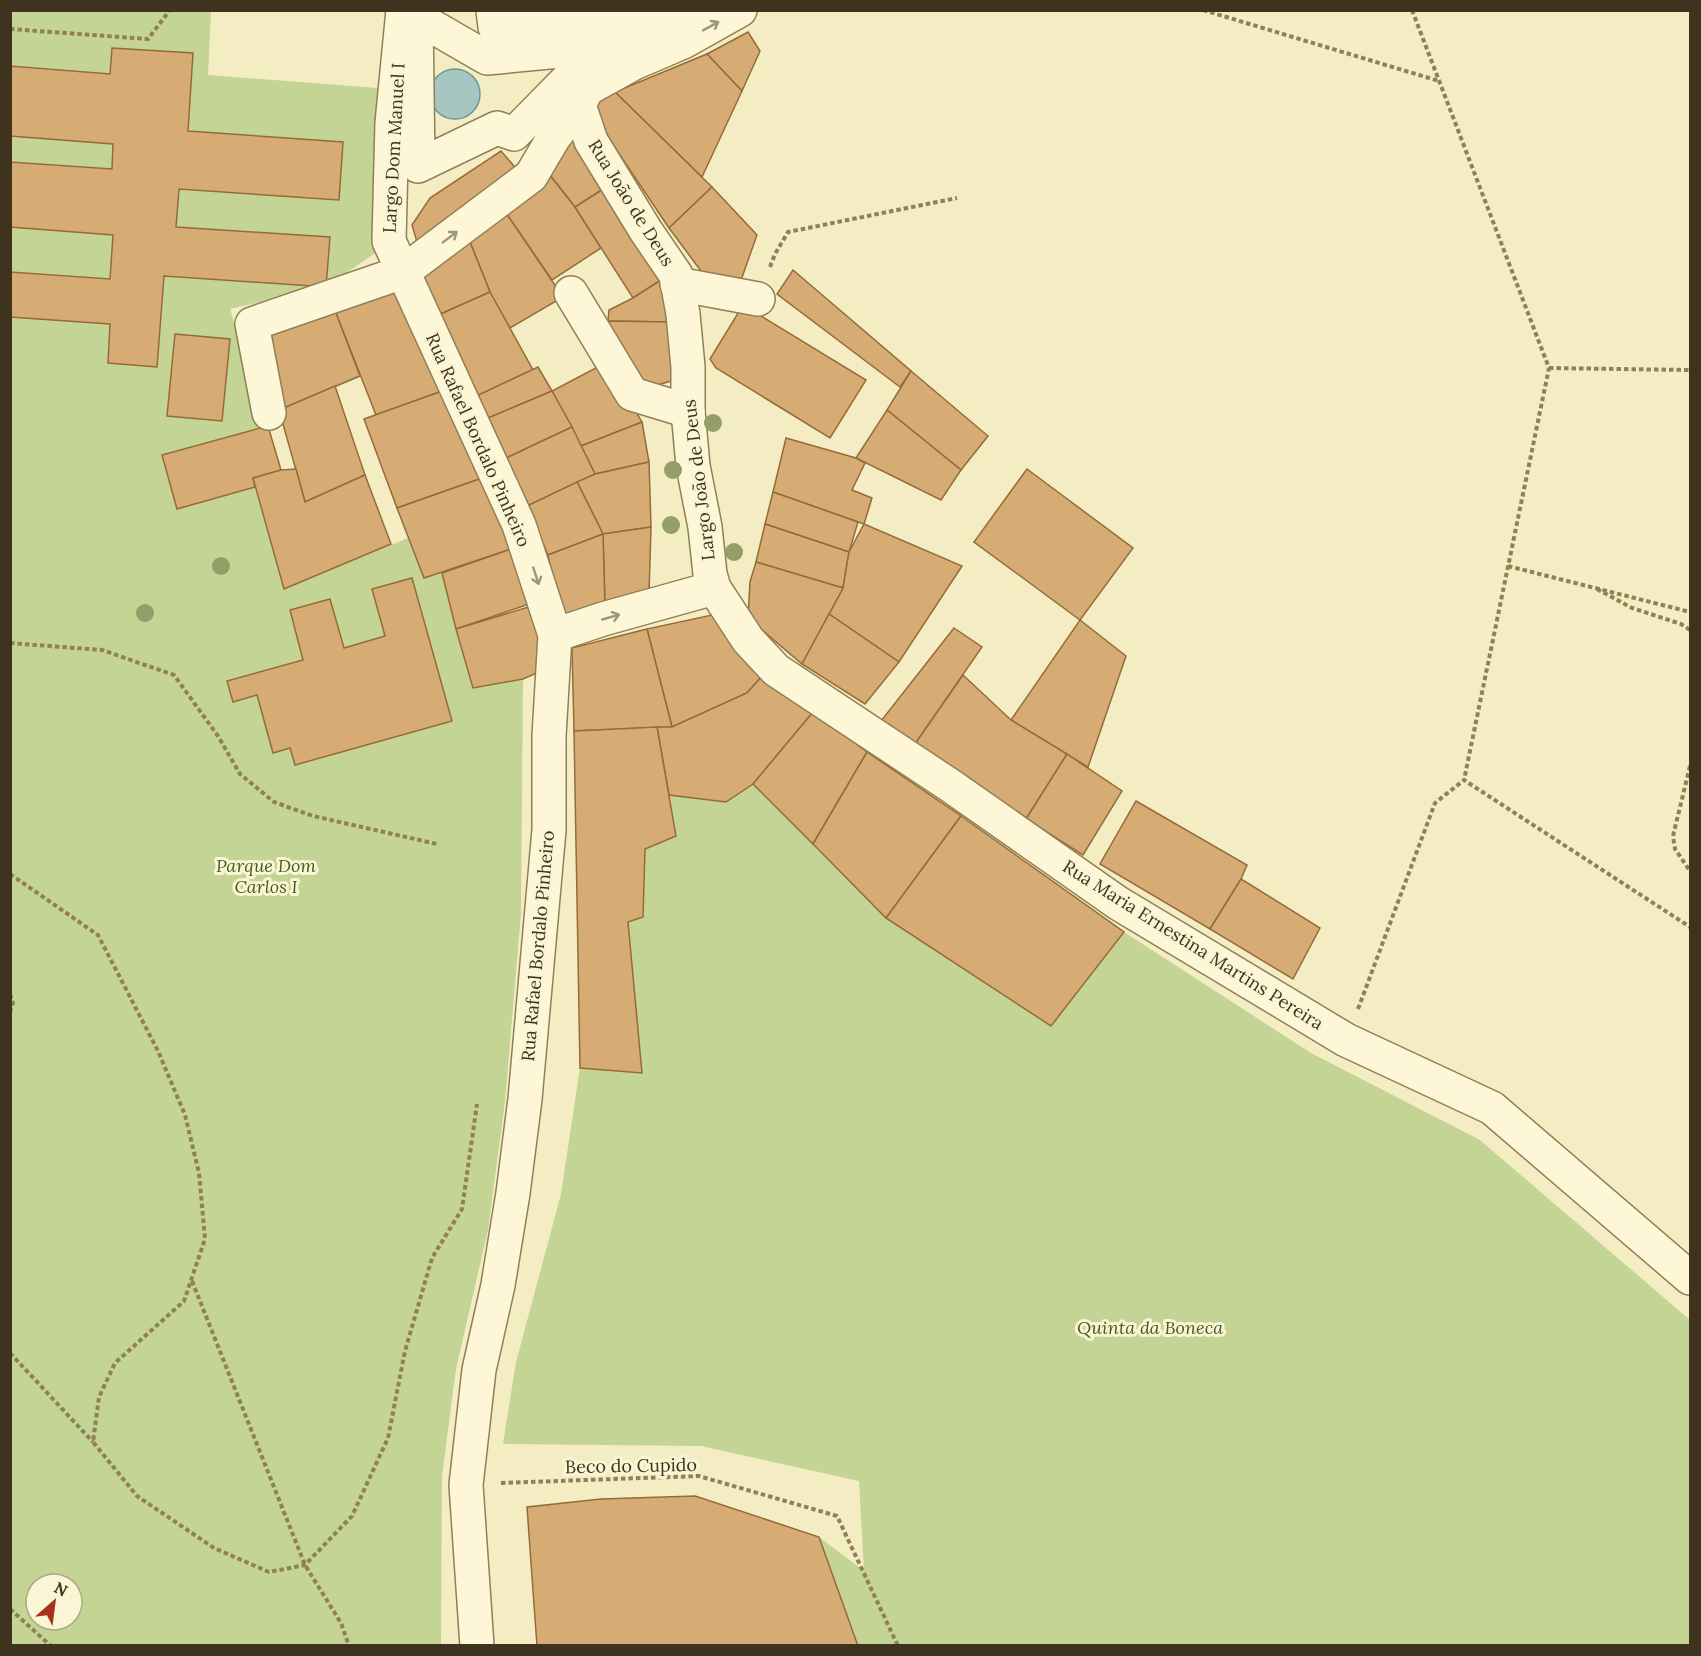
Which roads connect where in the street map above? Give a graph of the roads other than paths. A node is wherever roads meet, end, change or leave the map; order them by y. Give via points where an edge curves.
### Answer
1 (493, 10) edge
2 (692, 10) edge
3 (740, 10) edge
4 (409, 14) edge
5 (579, 105) junction
6 (404, 272) junction
7 (677, 284) junction
8 (571, 293) dead end
9 (758, 299) road end
10 (688, 372) joint
11 (688, 411) junction
12 (268, 412) dead end
13 (714, 588) junction
14 (555, 635) junction
15 (1690, 1278) edge
16 (477, 1646) edge

1 - 2 street via 495,27 665,23
5 -> 3 street via 588,88
4 - 4 street via 418,166 497,128 514,134 574,73 634,44 488,58
4 - 6 street, Largo Dom Manuel I via 392,123 389,241
6 -> 5 street via 531,176
5 - 7 street, Rua João de Deus via 591,141 676,275
6 - 12 street via 252,324
6 -> 14 street, Rua Rafael Bordalo Pinheiro via 519,525
7 - 9 street
7 - 10 street, Rua João de Deus
8 - 11 street via 632,394
10 - 11 street, Largo João de Deus
11 - 13 street, Largo João de Deus via 693,466
14 -> 13 street
13 - 15 street, Rua Maria Ernestina Martins Pereira via 748,640 776,670 1118,903 1346,1040 1492,1108
14 - 16 street, Rua Rafael Bordalo Pinheiro via 549,830 525,1099 498,1286 479,1370 466,1485

